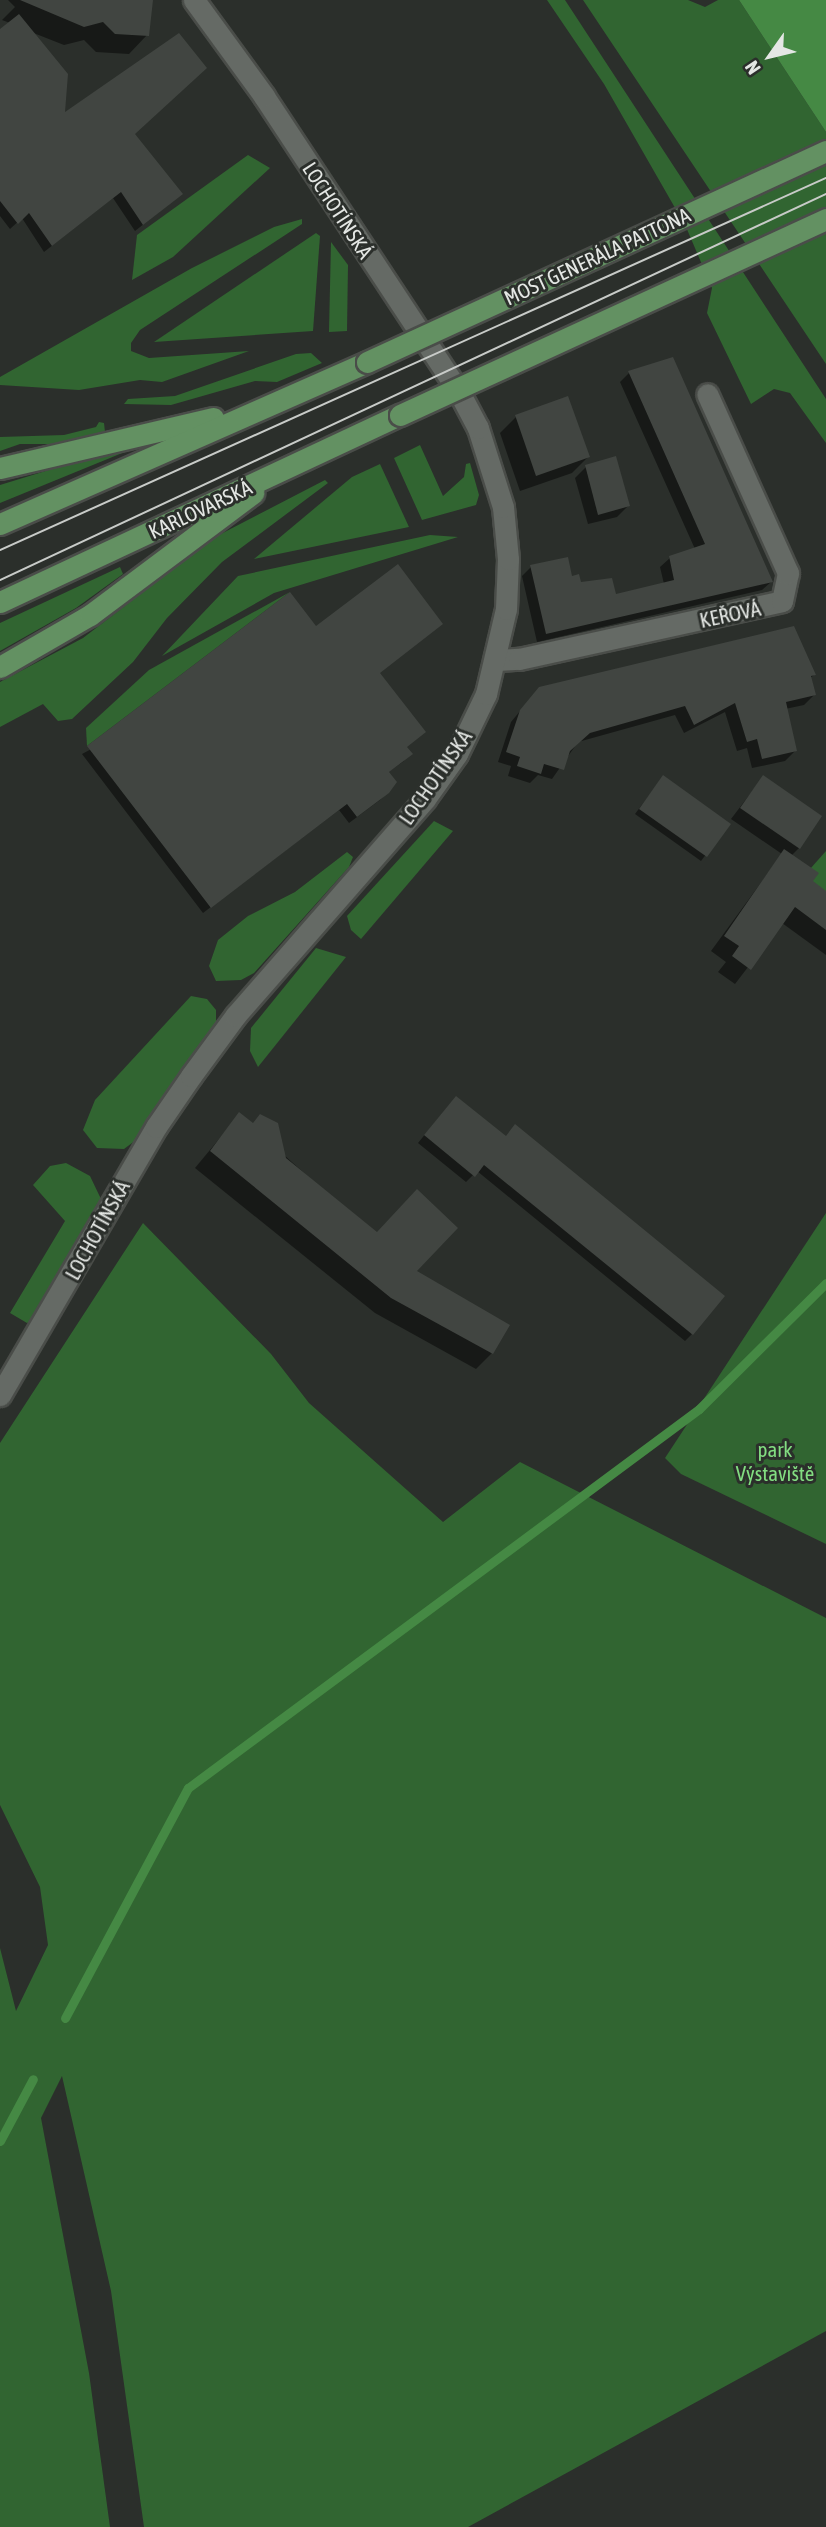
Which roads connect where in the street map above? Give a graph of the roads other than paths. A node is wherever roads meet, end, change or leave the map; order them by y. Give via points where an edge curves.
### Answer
1 (194, 0) edge
2 (826, 151) edge
3 (826, 219) edge
4 (707, 394) dead end
5 (272, 402) junction
6 (288, 467) junction
7 (0, 468) edge
8 (0, 524) edge
9 (0, 602) edge
10 (496, 660) junction
11 (0, 667) edge
12 (0, 1395) edge

1 - 10 street, LOCHOTÍNSKÁ via 264,96 478,428 503,507 508,559
2 - 5 main road, MOST GENERÁLA PATTONA, bridge
3 - 6 main road, KARLOVARSKÁ, bridge
4 - 10 street, KEŘOVÁ via 788,573 782,601 530,657
5 - 7 main road
5 - 8 main road
6 - 9 main road, KARLOVARSKÁ
6 - 11 main road via 90,615
10 - 12 street, LOCHOTÍNSKÁ via 473,724 425,799 236,1014 156,1126

